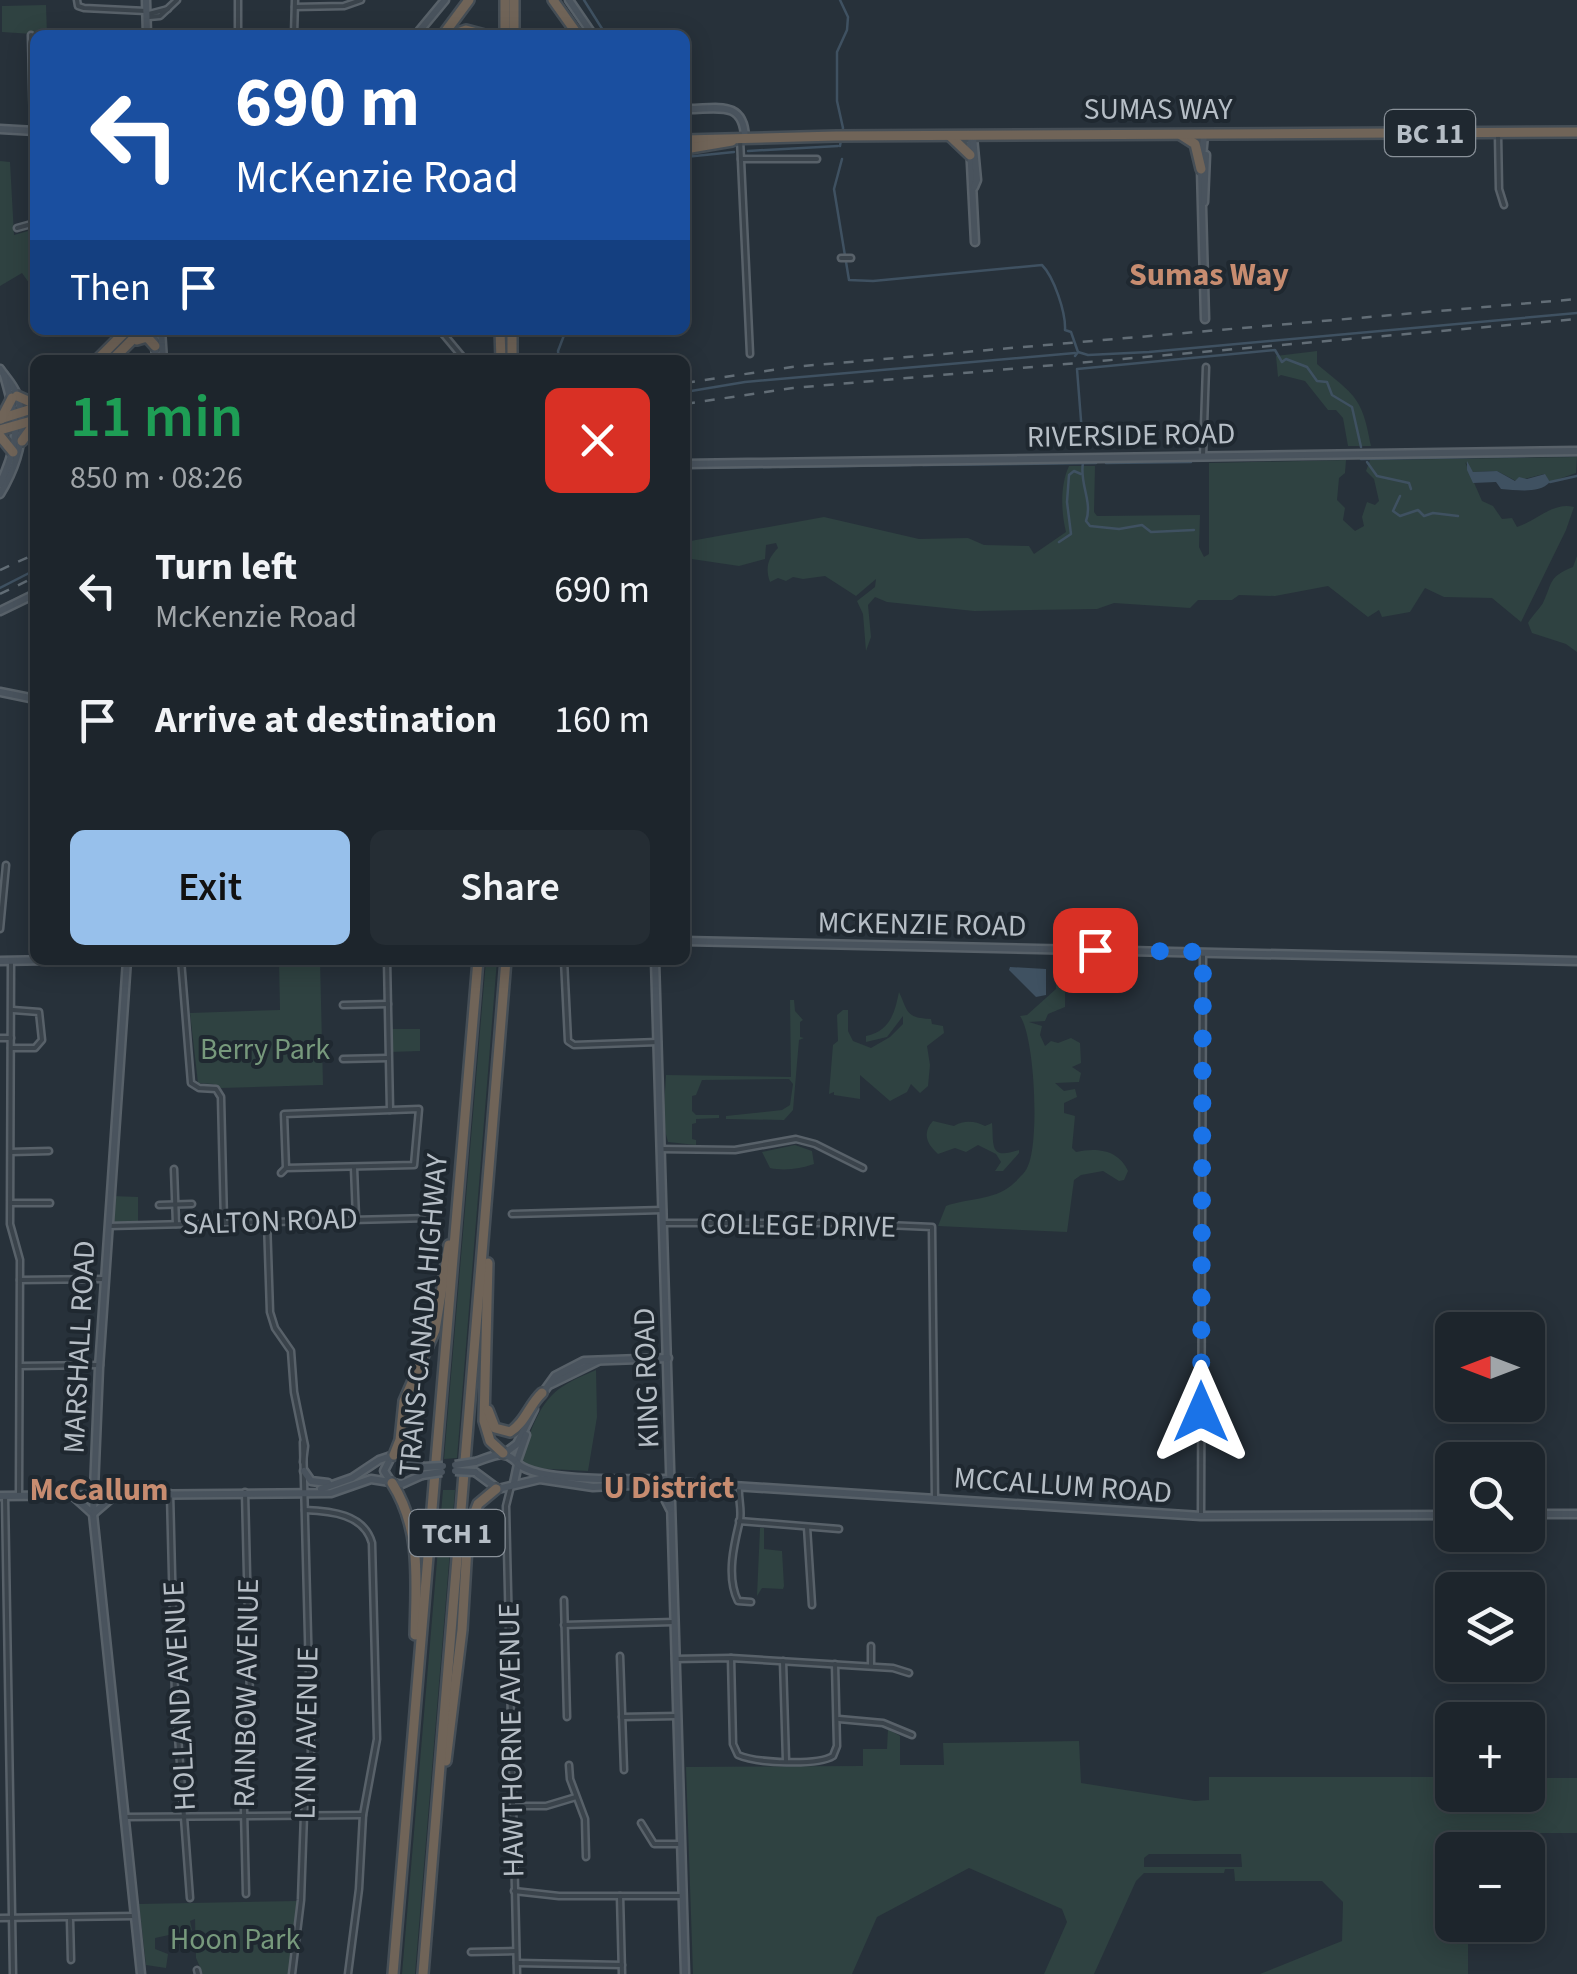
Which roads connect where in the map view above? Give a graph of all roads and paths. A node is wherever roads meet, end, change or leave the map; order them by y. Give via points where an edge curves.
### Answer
1 (77, 0) edge
2 (146, 0) edge
3 (177, 0) edge
4 (238, 0) edge
5 (294, 0) edge
6 (361, 0) edge
7 (445, 0) edge
8 (469, 0) edge
9 (505, 0) edge
10 (514, 0) edge
11 (553, 0) edge
12 (568, 0) edge
13 (294, 7) junction
14 (146, 13) junction
15 (147, 30) edge
16 (238, 30) edge
17 (294, 30) edge
18 (420, 30) edge
19 (446, 30) edge
20 (505, 30) edge
21 (514, 30) edge
22 (574, 30) edge
23 (589, 30) edge
24 (690, 109) edge
25 (0, 130) edge
26 (30, 131) edge
27 (1577, 132) edge
28 (1498, 133) junction
29 (1179, 134) junction
30 (1204, 134) junction
31 (950, 136) junction
32 (972, 136) junction
33 (743, 138) junction
34 (690, 140) edge
35 (690, 147) edge
36 (970, 155) junction
37 (741, 159) junction
38 (817, 159) dead end
39 (1201, 169) junction
40 (974, 187) junction
41 (1204, 204) junction
42 (1504, 204) dead end
43 (30, 224) edge
44 (17, 228) dead end
45 (975, 242) dead end
46 (842, 258) dead end
47 (851, 258) dead end
48 (1205, 318) dead end
49 (122, 335) edge
50 (137, 335) edge
51 (154, 335) edge
52 (444, 335) edge
53 (129, 343) junction
54 (155, 346) junction
55 (750, 354) dead end
56 (102, 355) edge
57 (117, 355) edge
58 (158, 355) edge
59 (461, 355) edge
60 (1206, 366) dead end
61 (2, 372) edge
62 (15, 397) junction
63 (30, 404) edge
64 (30, 410) edge
65 (18, 420) junction
66 (30, 421) edge
67 (0, 426) edge
68 (30, 429) edge
69 (22, 441) junction
70 (1577, 451) edge
71 (13, 452) junction
72 (1202, 456) junction
73 (690, 464) edge
74 (1, 491) edge
75 (30, 596) edge
76 (0, 610) edge
77 (0, 692) edge
78 (30, 698) edge
79 (6, 865) dead end
80 (0, 929) edge
81 (690, 941) edge
82 (1203, 952) junction
83 (11, 961) junction
84 (30, 961) edge
85 (1577, 961) edge
86 (0, 962) edge
87 (127, 965) edge
88 (180, 965) edge
89 (387, 965) edge
90 (478, 965) edge
91 (506, 965) edge
92 (564, 965) edge
93 (655, 965) edge
94 (388, 1004) junction
95 (343, 1006) dead end
96 (11, 1010) junction
97 (0, 1038) edge
98 (11, 1038) junction
99 (658, 1042) junction
100 (11, 1048) junction
101 (388, 1058) junction
102 (344, 1059) dead end
103 (390, 1110) junction
104 (661, 1149) junction
105 (50, 1151) dead end
106 (11, 1152) junction
107 (462, 1164) junction
108 (354, 1166) junction
109 (286, 1168) junction
110 (863, 1168) dead end
111 (174, 1169) dead end
112 (281, 1173) dead end
113 (50, 1202) dead end
114 (11, 1203) junction
115 (175, 1204) junction
116 (192, 1204) dead end
117 (159, 1205) dead end
118 (663, 1210) junction
119 (512, 1214) dead end
120 (356, 1218) junction
121 (430, 1218) dead end
122 (267, 1221) junction
123 (224, 1222) junction
124 (176, 1224) junction
125 (664, 1224) junction
126 (109, 1226) junction
127 (486, 1228) junction
128 (105, 1279) junction
129 (20, 1280) junction
130 (484, 1358) junction
131 (668, 1358) junction
132 (100, 1365) junction
133 (20, 1366) junction
134 (542, 1393) junction
135 (530, 1420) junction
136 (500, 1454) junction
137 (392, 1456) junction
138 (406, 1458) junction
139 (671, 1458) junction
140 (518, 1463) junction
141 (304, 1467) junction
142 (475, 1467) junction
143 (422, 1471) junction
144 (486, 1480) junction
145 (390, 1482) junction
146 (406, 1482) junction
147 (648, 1482) junction
148 (672, 1482) junction
149 (334, 1484) junction
150 (512, 1486) junction
151 (739, 1487) junction
152 (497, 1489) junction
153 (319, 1491) junction
154 (245, 1492) junction
155 (304, 1492) junction
156 (170, 1493) junction
157 (93, 1494) junction
158 (116, 1494) junction
159 (72, 1495) junction
160 (2, 1496) edge
161 (19, 1496) junction
162 (935, 1499) junction
163 (506, 1506) junction
164 (305, 1510) junction
165 (93, 1514) junction
166 (672, 1514) junction
167 (1545, 1514) edge
168 (1577, 1514) edge
169 (1435, 1515) edge
170 (1201, 1516) junction
171 (740, 1521) junction
172 (807, 1527) junction
173 (839, 1530) dead end
174 (564, 1600) dead end
175 (751, 1602) dead end
176 (812, 1606) dead end
177 (674, 1622) junction
178 (564, 1625) junction
179 (871, 1646) dead end
180 (732, 1658) junction
181 (618, 1660) dead end
182 (676, 1660) junction
183 (784, 1661) junction
184 (835, 1664) junction
185 (871, 1666) junction
186 (910, 1673) dead end
187 (0, 1678) edge
188 (7, 1678) junction
189 (414, 1708) junction
190 (677, 1716) junction
191 (567, 1717) dead end
192 (622, 1718) junction
193 (837, 1719) junction
194 (912, 1735) dead end
195 (786, 1761) junction
196 (569, 1765) dead end
197 (624, 1770) dead end
198 (576, 1797) junction
199 (513, 1806) junction
200 (304, 1814) junction
201 (244, 1815) junction
202 (363, 1815) junction
203 (184, 1816) junction
204 (124, 1817) junction
205 (641, 1823) dead end
206 (434, 1838) junction
207 (682, 1844) junction
208 (586, 1857) dead end
209 (514, 1891) junction
210 (246, 1894) dead end
211 (620, 1896) junction
212 (683, 1896) junction
213 (190, 1898) dead end
214 (134, 1916) junction
215 (70, 1917) junction
216 (0, 1918) edge
217 (12, 1918) junction
218 (516, 1951) junction
219 (471, 1952) dead end
220 (71, 1960) dead end
221 (516, 1963) junction
222 (567, 1964) junction
223 (622, 1965) junction
224 (567, 1972) dead end
225 (13, 1974) edge
226 (141, 1974) edge
227 (292, 1974) edge
228 (348, 1974) edge
229 (393, 1974) edge
230 (423, 1974) edge
231 (517, 1974) edge
232 (622, 1974) edge
233 (685, 1974) edge

1 - 14 street via 84,8
2 - 14 street
3 - 14 street
4 - 16 street
5 - 13 street
6 - 13 street
7 - 18 street
8 - 19 highway
9 - 20 highway
10 - 21 highway
11 - 22 highway
12 - 23 street
13 - 17 street
14 - 15 street
24 - 33 street via 736,112
25 - 26 street
27 - 28 highway, SUMAS WAY / BC 11
28 - 30 highway, SUMAS WAY / BC 11
28 - 42 street
29 - 30 highway, SUMAS WAY / BC 11
29 - 32 highway, SUMAS WAY / BC 11
29 - 39 highway via 1195,144
30 - 39 street
30 - 41 street
31 - 32 highway, SUMAS WAY / BC 11
31 - 33 highway, SUMAS WAY / BC 11
31 - 36 highway
32 - 36 street
32 - 40 street
33 - 34 highway, SUMAS WAY / BC 11
33 - 35 highway, SUMAS WAY / BC 11
33 - 37 street
36 - 40 street
37 - 38 street
37 - 55 street
39 - 41 street
40 - 45 street
41 - 48 street
43 - 44 street
46 - 47 street
49 - 56 highway
50 - 53 highway
51 - 54 street
52 - 59 street
53 - 54 highway via 148,337
53 - 57 highway
54 - 58 street
60 - 72 street
61 - 62 street
62 - 63 highway
62 - 65 street
62 - 67 highway
64 - 65 highway
65 - 66 highway
65 - 67 highway
65 - 69 street
65 - 71 street
67 - 71 highway
68 - 69 highway
69 - 74 street
70 - 72 street, RIVERSIDE ROAD
71 - 74 street
72 - 73 street, RIVERSIDE ROAD
75 - 76 street
77 - 78 street
79 - 80 street
81 - 82 street, MCKENZIE ROAD
82 - 85 street, MCKENZIE ROAD
82 - 170 street
83 - 84 street
83 - 86 street
83 - 96 street
87 - 126 street, MARSHALL ROAD
88 - 123 street via 191,1083 216,1089 221,1097
89 - 94 street
90 - 107 highway, TRANS-CANADA HIGHWAY / TCH 1
91 - 127 highway, TRANS-CANADA HIGHWAY / TCH 1
92 - 99 street via 568,1042
93 - 99 street, KING ROAD
94 - 95 street
94 - 101 street
96 - 98 street
96 - 100 street via 39,1012 42,1040 35,1048
97 - 98 street
98 - 100 street
99 - 104 street, KING ROAD
100 - 106 street
101 - 102 street
101 - 103 street
103 - 108 street via 419,1110 414,1165
103 - 109 street via 282,1111
104 - 110 street via 735,1150 796,1139
104 - 118 street, KING ROAD
105 - 106 street
106 - 114 street
107 - 137 highway via 436,1324 404,1401
107 - 189 highway, TRANS-CANADA HIGHWAY / TCH 1
108 - 109 street
108 - 120 street
109 - 112 street
111 - 115 street
113 - 114 street
114 - 129 street
115 - 116 street
115 - 117 street
115 - 124 street
118 - 119 street
118 - 125 street, KING ROAD
120 - 121 street, SALTON ROAD
120 - 122 street, SALTON ROAD
122 - 123 street, SALTON ROAD
122 - 141 street, LYNN AVENUE via 270,1312 292,1351
123 - 124 street, SALTON ROAD
124 - 126 street, SALTON ROAD
125 - 131 street, KING ROAD
125 - 162 street, COLLEGE DRIVE via 932,1227
126 - 128 street, MARSHALL ROAD
127 - 130 highway
127 - 206 highway, TRANS-CANADA HIGHWAY / TCH 1
128 - 129 street
128 - 132 street, MARSHALL ROAD
129 - 133 street
130 - 134 highway via 488,1414 500,1431 515,1429
130 - 136 highway via 485,1428
131 - 134 street via 574,1365
131 - 139 street, KING ROAD
132 - 133 street
132 - 157 street, MARSHALL ROAD
133 - 161 street
134 - 135 street
135 - 136 street via 517,1444
135 - 140 street
136 - 140 street
136 - 142 street
136 - 144 street via 484,1469
137 - 138 street
137 - 145 street via 384,1471
137 - 149 street
138 - 143 street
138 - 146 street
139 - 147 street
139 - 148 street, KING ROAD
140 - 147 street, MCCALLUM ROAD via 534,1473
140 - 150 street
141 - 149 street via 310,1482
141 - 155 street, LYNN AVENUE
142 - 143 street, bridge
142 - 144 street
143 - 146 street
144 - 152 street
145 - 146 street
145 - 153 street via 371,1479
145 - 189 highway via 414,1542
147 - 148 street, MCCALLUM ROAD
147 - 150 street, MCCALLUM ROAD via 592,1487 546,1479
147 - 166 street
148 - 151 street, MCCALLUM ROAD
148 - 166 street, KING ROAD
149 - 153 street
150 - 152 street
150 - 163 street, HAWTHORNE AVENUE
151 - 162 street, MCCALLUM ROAD
151 - 171 street
152 - 163 street, HAWTHORNE AVENUE
152 - 206 highway via 478,1504 468,1530 462,1630
153 - 155 street
154 - 155 street
154 - 156 street
154 - 201 street, RAINBOW AVENUE via 250,1699
155 - 164 street, LYNN AVENUE
156 - 158 street
156 - 203 street, HOLLAND AVENUE
157 - 158 street
157 - 159 street
157 - 165 street, MARSHALL ROAD
158 - 165 street
159 - 161 street
159 - 165 street
160 - 161 street
160 - 188 street
162 - 170 street, MCCALLUM ROAD
163 - 199 street, HAWTHORNE AVENUE
164 - 200 street, LYNN AVENUE via 311,1752
164 - 202 street via 355,1519 372,1543 377,1739
165 - 204 street, MARSHALL ROAD
166 - 177 street, KING ROAD
167 - 168 street
169 - 170 street, MCCALLUM ROAD
171 - 172 street
171 - 175 street via 734,1592 738,1601
172 - 173 street
172 - 176 street
174 - 178 street
177 - 178 street
177 - 182 street, KING ROAD
178 - 191 street
179 - 185 street
180 - 182 street
180 - 183 street
180 - 195 street via 738,1754
181 - 192 street
182 - 190 street, KING ROAD
183 - 184 street
183 - 195 street
184 - 185 street
184 - 193 street
185 - 186 street
187 - 188 street
188 - 217 street
189 - 229 highway, TRANS-CANADA HIGHWAY / TCH 1
190 - 192 street
190 - 207 street, KING ROAD
192 - 197 street
193 - 194 street via 883,1723
193 - 195 street via 833,1756
196 - 198 street
198 - 199 street
198 - 208 street
199 - 209 street, HAWTHORNE AVENUE
200 - 201 street
200 - 202 street
200 - 227 street, LYNN AVENUE
201 - 203 street
201 - 210 street, RAINBOW AVENUE
202 - 228 street
203 - 204 street
203 - 213 street, HOLLAND AVENUE
204 - 214 street, MARSHALL ROAD
205 - 207 street via 654,1844
206 - 230 highway, TRANS-CANADA HIGHWAY / TCH 1
207 - 212 street, KING ROAD
209 - 211 street
209 - 218 street, HAWTHORNE AVENUE
211 - 212 street
211 - 223 street
212 - 233 street, KING ROAD
214 - 215 street
214 - 226 street, MARSHALL ROAD
215 - 217 street
215 - 220 street
216 - 217 street
217 - 225 street
218 - 219 street
218 - 221 street, HAWTHORNE AVENUE
221 - 222 street
221 - 231 street, HAWTHORNE AVENUE
222 - 223 street
222 - 224 street
223 - 232 street

